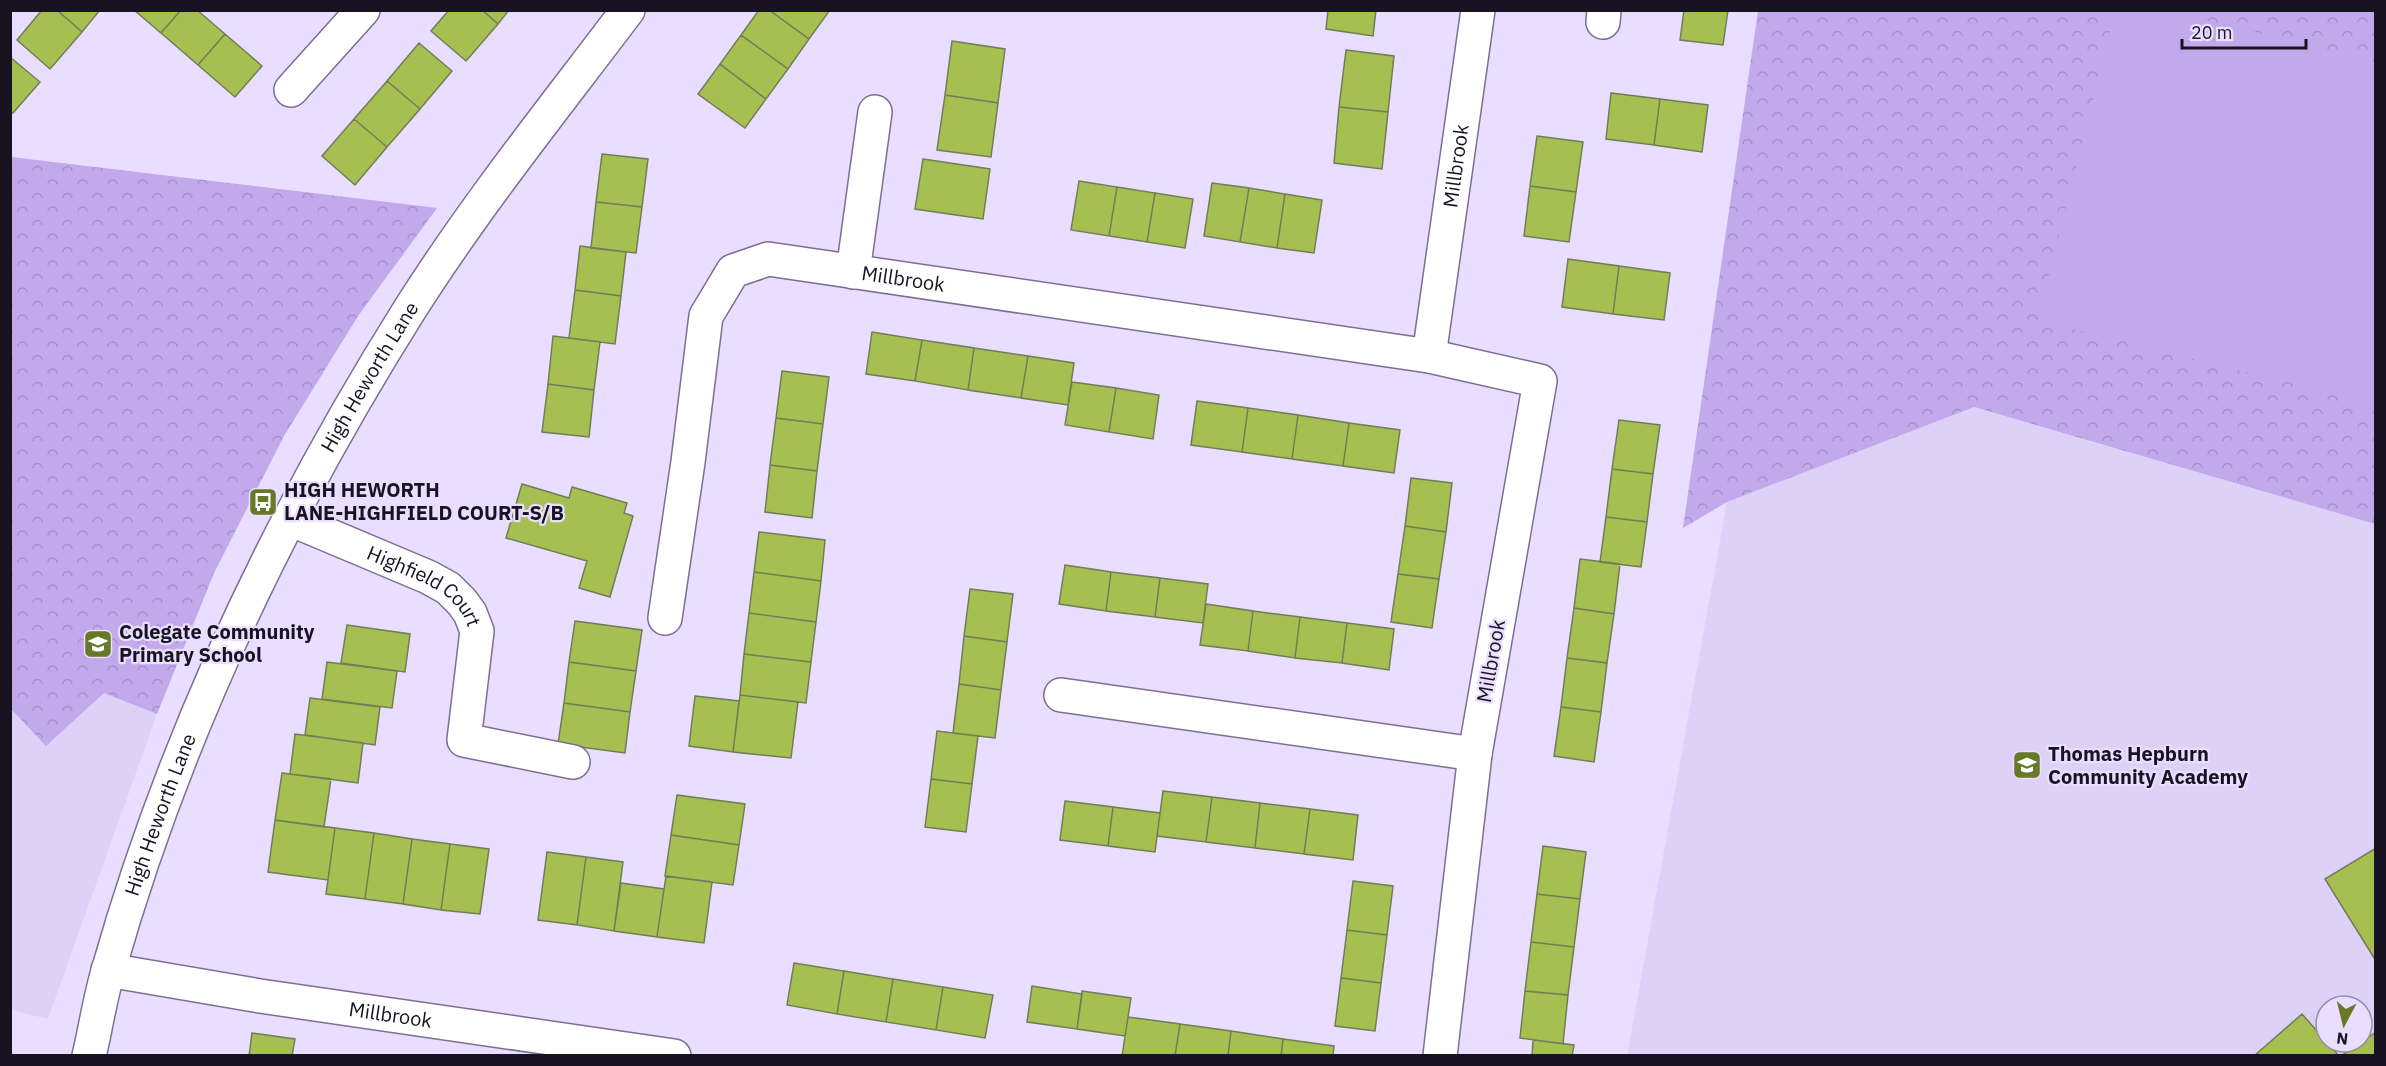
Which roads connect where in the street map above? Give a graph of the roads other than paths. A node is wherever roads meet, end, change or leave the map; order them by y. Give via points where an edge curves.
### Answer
1 (628, 10) edge
2 (1478, 10) edge
3 (362, 11) edge
4 (291, 90) dead end
5 (875, 112) dead end
6 (853, 272) junction
7 (1429, 356) junction
8 (290, 519) junction
9 (666, 618) dead end
10 (1061, 695) dead end
11 (1475, 754) junction
12 (573, 762) dead end
13 (108, 970) junction
14 (89, 1056) edge
15 (674, 1056) edge
16 (1440, 1056) edge

1 - 8 street, High Heworth Lane via 490,193 412,307 350,408
2 - 7 street, Millbrook
3 - 4 street
5 - 6 street
6 - 7 street, Millbrook
6 - 9 street, Millbrook via 768,259 733,271 706,316
7 - 11 street, Millbrook via 1540,381
8 - 12 street, Highfield Court via 428,578 448,588 462,602 477,631 464,740
8 - 13 street, High Heworth Lane via 198,712 158,815
10 - 11 street
11 - 16 street, Millbrook
13 - 14 street, High Heworth Lane
13 - 15 street, Millbrook

